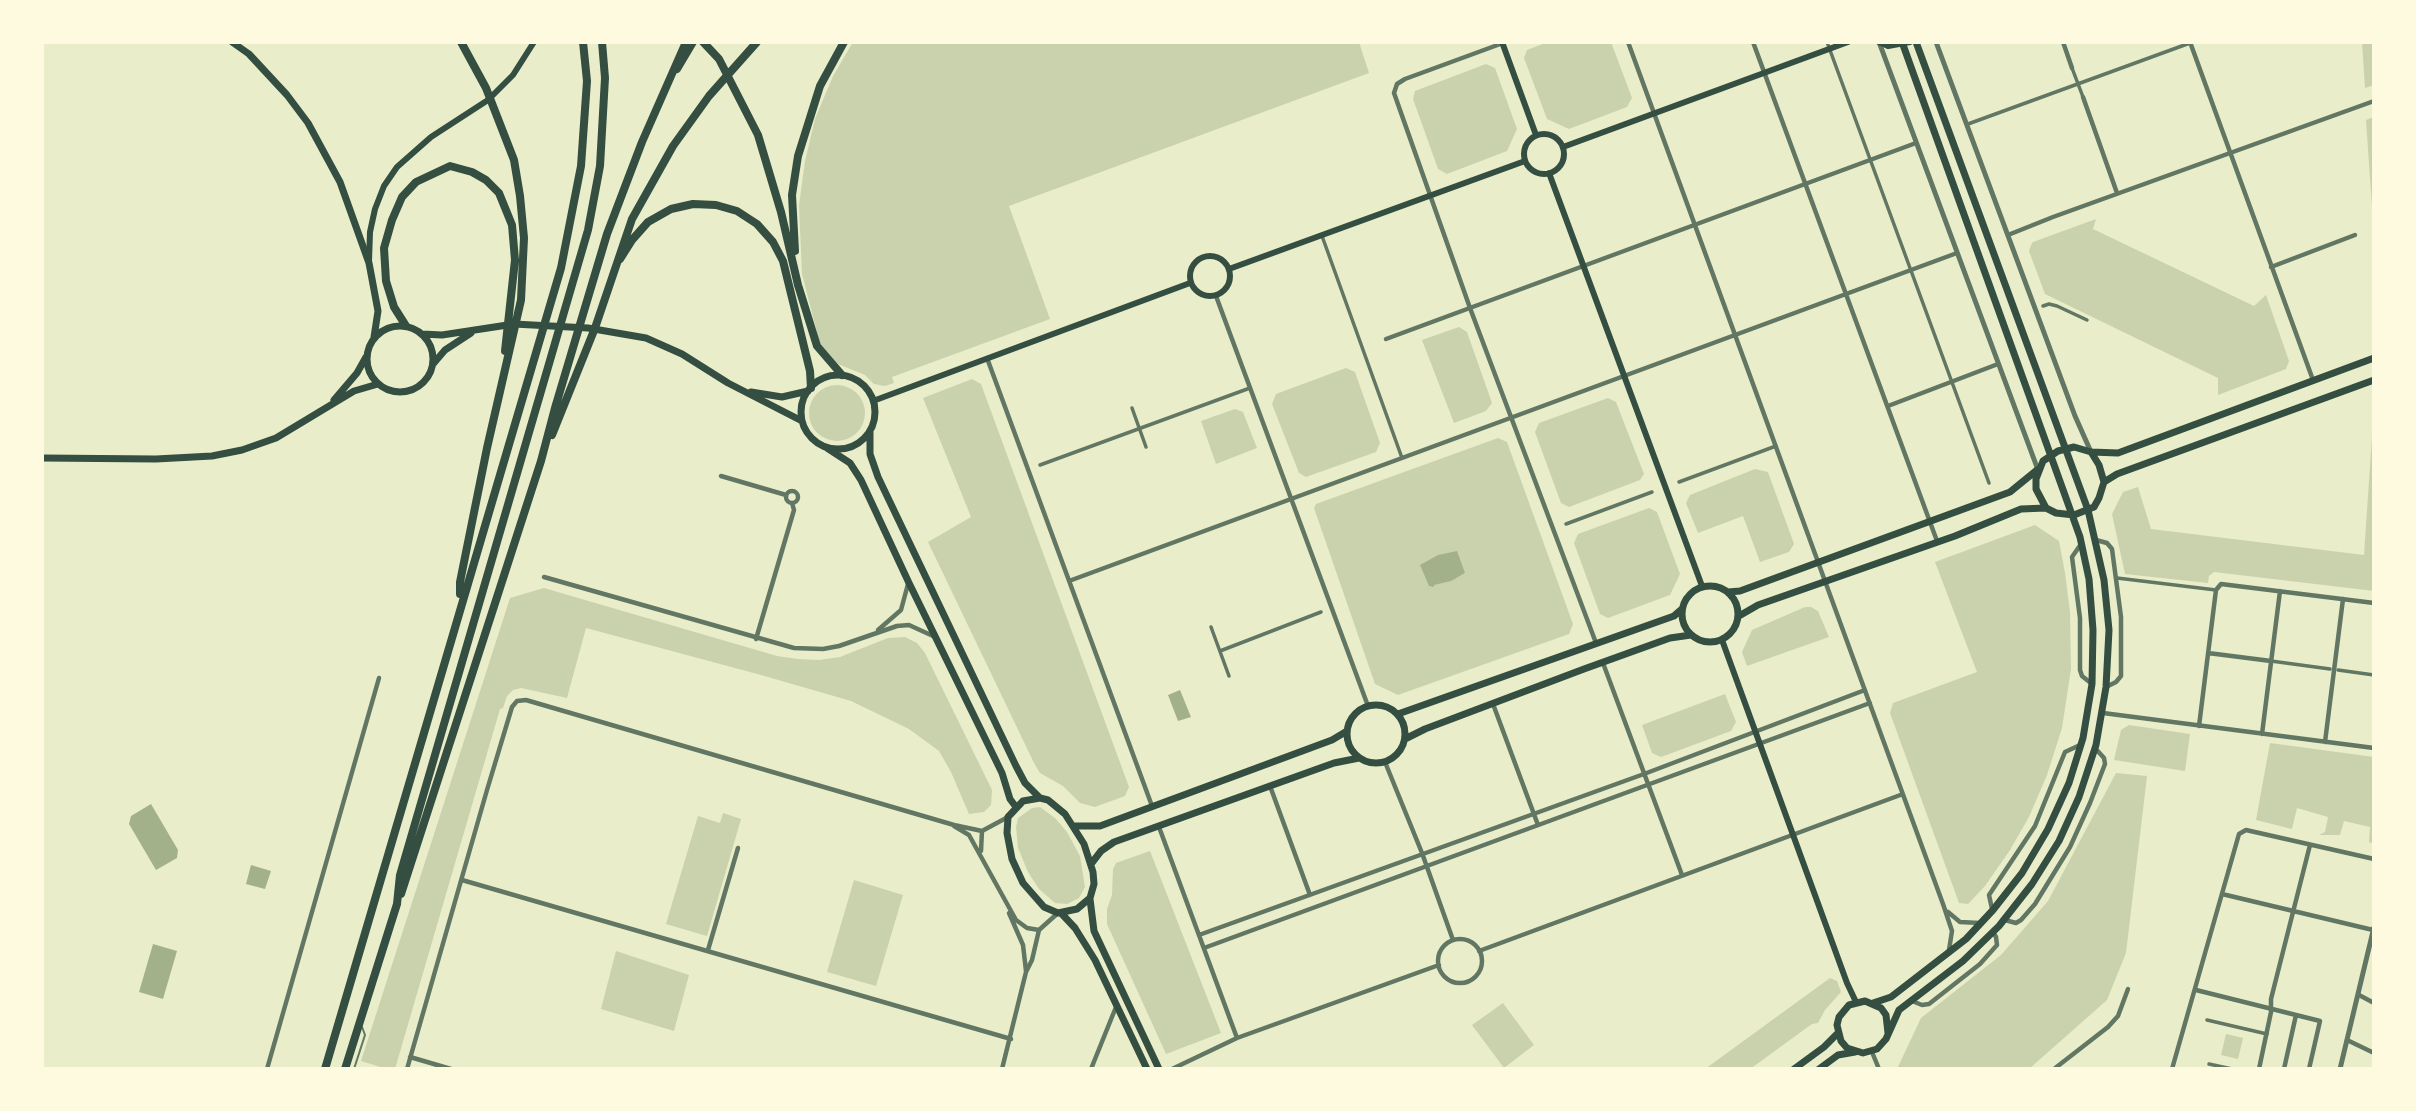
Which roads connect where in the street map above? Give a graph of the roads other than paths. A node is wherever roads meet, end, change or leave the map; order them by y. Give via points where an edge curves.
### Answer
1 (232, 42) edge
2 (534, 42) edge
3 (583, 42) edge
4 (602, 42) edge
5 (685, 42) edge
6 (693, 42) edge
7 (703, 42) edge
8 (756, 42) edge
9 (844, 42) edge
10 (1503, 42) edge
11 (1628, 42) edge
12 (1753, 42) edge
13 (1848, 42) edge
14 (1879, 42) edge
15 (1916, 42) edge
16 (1936, 42) edge
17 (2063, 42) edge
18 (461, 43) edge
19 (1905, 43) edge
20 (2190, 43) edge
21 (1828, 46) edge
22 (681, 58) junction
23 (2072, 68) joint
24 (1765, 73) junction
25 (2078, 84) junction
26 (2083, 97) joint
27 (2374, 101) edge
28 (1654, 113) junction
29 (1968, 124) junction
30 (1536, 135) junction
31 (1916, 143) junction
32 (1563, 147) junction
33 (2230, 153) junction
34 (1869, 160) junction
35 (1525, 161) junction
36 (1549, 173) junction
37 (1806, 184) junction
38 (2117, 193) junction
39 (1432, 194) junction
40 (1695, 225) junction
41 (2008, 235) junction
42 (2355, 235) dead end
43 (1321, 236) junction
44 (1957, 253) junction
45 (369, 263) junction
46 (1583, 265) junction
47 (2271, 267) junction
48 (1229, 269) junction
49 (1911, 270) junction
50 (613, 271) junction
51 (1190, 283) junction
52 (798, 285) junction
53 (1846, 294) junction
54 (1216, 296) junction
55 (2043, 306) dead end
56 (1470, 307) junction
57 (2087, 320) dead end
58 (406, 326) junction
59 (474, 330) junction
60 (422, 334) junction
61 (1735, 335) junction
62 (374, 337) junction
63 (1386, 339) dead end
64 (366, 357) junction
65 (987, 358) junction
66 (2374, 358) edge
67 (433, 364) junction
68 (1998, 364) junction
69 (842, 375) junction
70 (1625, 376) junction
71 (2313, 380) junction
72 (2374, 380) edge
73 (1952, 382) junction
74 (503, 383) junction
75 (378, 384) junction
76 (1250, 388) junction
77 (810, 389) junction
78 (745, 391) junction
79 (873, 401) junction
80 (329, 405) junction
81 (1887, 406) junction
82 (1132, 408) dead end
83 (1513, 417) junction
84 (802, 421) junction
85 (1139, 428) junction
86 (870, 432) junction
87 (1776, 446) junction
88 (1146, 447) dead end
89 (827, 448) junction
90 (2065, 448) junction
91 (2091, 452) junction
92 (2050, 454) junction
93 (42, 458) edge
94 (1402, 458) junction
95 (541, 461) junction
96 (1040, 465) dead end
97 (2038, 470) junction
98 (721, 476) dead end
99 (1679, 482) dead end
100 (2104, 482) junction
101 (1989, 483) dead end
102 (1652, 492) dead end
103 (786, 495) junction
104 (1291, 499) junction
105 (792, 503) junction
106 (2046, 508) junction
107 (2088, 510) junction
108 (2074, 515) junction
109 (1930, 522) junction
110 (1566, 524) dead end
111 (2096, 540) junction
112 (1937, 541) junction
113 (2082, 544) junction
114 (1819, 563) junction
115 (544, 577) dead end
116 (2117, 578) junction
117 (1069, 581) junction
118 (1825, 582) junction
119 (909, 583) junction
120 (1702, 586) junction
121 (2216, 590) junction
122 (2280, 591) junction
123 (1728, 592) junction
124 (2343, 598) junction
125 (2374, 603) edge
126 (460, 604) junction
127 (1682, 609) junction
128 (1321, 612) dead end
129 (1739, 616) junction
130 (1211, 627) dead end
131 (875, 632) junction
132 (1690, 635) junction
133 (934, 636) junction
134 (756, 639) junction
135 (1722, 640) junction
136 (1596, 644) junction
137 (1220, 651) junction
138 (2208, 653) junction
139 (2271, 661) junction
140 (1603, 663) junction
141 (2330, 669) dead end
142 (2338, 670) dead end
143 (2374, 675) edge
144 (1229, 676) dead end
145 (379, 678) dead end
146 (2092, 684) junction
147 (2106, 687) junction
148 (1865, 690) junction
149 (1493, 703) junction
150 (1870, 703) junction
151 (1368, 706) junction
152 (2103, 713) junction
153 (1398, 715) junction
154 (2199, 726) junction
155 (1347, 731) junction
156 (1754, 731) junction
157 (2262, 734) junction
158 (1405, 739) junction
159 (2325, 742) junction
160 (1759, 744) junction
161 (2081, 745) junction
162 (2095, 748) junction
163 (2374, 748) edge
164 (1359, 758) junction
165 (1385, 762) junction
166 (1644, 774) junction
167 (1270, 785) junction
168 (1648, 785) junction
169 (1903, 794) junction
170 (1040, 798) junction
171 (1016, 807) junction
172 (1152, 807) junction
173 (1533, 813) junction
174 (1008, 817) junction
175 (954, 825) junction
176 (1538, 825) junction
177 (1074, 826) junction
178 (1159, 827) junction
179 (982, 831) junction
180 (1792, 834) junction
181 (2310, 845) junction
182 (738, 848) dead end
183 (1422, 853) junction
184 (982, 856) junction
185 (2374, 859) edge
186 (1091, 864) junction
187 (1426, 866) junction
188 (1682, 876) junction
189 (462, 880) junction
190 (2222, 894) junction
191 (1310, 895) junction
192 (1090, 898) junction
193 (397, 904) junction
194 (1008, 908) junction
195 (1945, 908) junction
196 (1993, 910) junction
197 (2294, 911) junction
198 (1060, 913) junction
199 (2004, 920) junction
200 (1982, 923) junction
201 (2374, 928) edge
202 (1039, 930) junction
203 (1993, 932) junction
204 (1199, 935) junction
205 (1453, 940) junction
206 (1204, 948) junction
207 (708, 950) junction
208 (1479, 951) junction
209 (1948, 954) junction
210 (2371, 955) edge
211 (1439, 965) junction
212 (1026, 972) junction
213 (2128, 989) dead end
214 (2196, 990) junction
215 (2359, 995) junction
216 (1912, 1000) junction
217 (1857, 1002) junction
218 (1873, 1003) junction
219 (2374, 1003) edge
220 (1117, 1006) junction
221 (2272, 1009) junction
222 (2296, 1015) junction
223 (2207, 1020) dead end
224 (359, 1021) junction
225 (1838, 1032) junction
226 (1888, 1033) junction
227 (2267, 1034) junction
228 (1237, 1038) junction
229 (1011, 1039) junction
230 (2347, 1040) junction
231 (1855, 1052) junction
232 (1871, 1052) junction
233 (2374, 1053) edge
234 (410, 1057) junction
235 (2209, 1064) dead end
236 (267, 1069) edge
237 (325, 1069) edge
238 (345, 1069) edge
239 (354, 1069) edge
240 (407, 1069) edge
241 (451, 1069) edge
242 (1002, 1069) edge
243 (1091, 1069) edge
244 (1147, 1069) edge
245 (1159, 1069) edge
246 (1172, 1069) edge
247 (1794, 1069) edge
248 (1819, 1069) edge
249 (1879, 1069) edge
250 (2054, 1069) edge
251 (2172, 1069) edge
252 (2232, 1069) edge
253 (2259, 1069) edge
254 (2284, 1069) edge
255 (2309, 1069) edge
256 (2340, 1069) edge

1 - 45 main road via 280,86 308,123 340,182
2 - 45 main road via 513,75 488,100 397,167 375,209
3 - 126 highway via 587,82 581,166 561,268
4 - 193 highway via 606,78 600,166 588,230 400,875
5 - 22 highway
6 - 22 highway
7 - 52 highway via 719,59 758,135
8 - 50 highway via 673,146 632,219
9 - 52 highway via 820,86 797,156 792,231
10 - 30 main road
10 - 39 street via 1397,84 1394,93
11 - 28 street
12 - 24 street
13 - 21 main road
14 - 19 main road via 1888,46
14 - 31 street
15 - 90 main road
16 - 29 street
17 - 23 street
18 - 74 highway via 486,88 513,160 520,196 524,238 521,300
19 - 92 main road
20 - 25 street
20 - 33 street
21 - 24 main road
21 - 34 street
22 - 95 highway via 607,234
23 - 25 street
24 - 28 main road
24 - 37 street
25 - 26 street
25 - 29 street
26 - 38 street
27 - 33 street
28 - 32 main road
28 - 40 street
29 - 41 street
30 - 32 main road via 1552,135
30 - 35 main road via 1526,143
31 - 34 street
31 - 44 street
32 - 36 main road via 1562,163
33 - 38 street
33 - 47 street
34 - 37 street
34 - 49 street
35 - 36 main road via 1535,172
35 - 39 main road
36 - 46 main road
37 - 40 street
37 - 53 street
38 - 41 street
39 - 43 main road
39 - 56 street
40 - 46 street
40 - 61 street
41 - 91 street
42 - 47 street
43 - 48 main road
43 - 94 street
44 - 49 street
44 - 68 street
45 - 62 main road via 379,310
46 - 56 street
46 - 70 main road
47 - 71 street
48 - 51 main road via 1213,256 1200,259 1191,269
48 - 54 main road via 1229,283
49 - 53 street
49 - 73 street
50 - 77 highway via 648,222 671,209 693,204 737,211 757,224 783,261 810,371
50 - 95 highway
51 - 54 main road via 1203,296
51 - 65 main road
52 - 69 highway via 817,345
53 - 61 street
53 - 81 street
54 - 76 street
55 - 57 street via 2057,306
56 - 63 street
56 - 83 street
58 - 60 main road
58 - 62 main road via 395,325
58 - 74 highway via 386,281 384,248 402,197 416,182 450,166 472,172 499,193 512,225 515,260
59 - 60 main road
59 - 67 main road
59 - 78 main road via 514,324 626,334 664,345
60 - 67 main road
61 - 70 street
61 - 87 street
62 - 64 main road
64 - 75 main road
64 - 80 main road
65 - 79 main road
65 - 117 street
66 - 71 main road
67 - 75 main road via 426,379 413,389 398,392
68 - 73 street
68 - 97 street
69 - 77 main road via 820,379
69 - 79 main road via 856,380
70 - 83 street
70 - 120 main road
71 - 91 main road via 2118,453
72 - 100 main road
73 - 81 street
73 - 101 street
74 - 126 highway via 460,582
75 - 80 main road
76 - 85 street
76 - 104 street
77 - 78 main road via 782,397
77 - 84 main road
78 - 84 main road
79 - 86 main road
80 - 93 main road via 276,438 212,456
81 - 109 street
82 - 85 street
83 - 94 street
83 - 136 street
84 - 89 main road via 808,435
85 - 88 street
85 - 96 street
86 - 89 main road via 855,445
86 - 170 main road via 870,454 878,477 1025,783
87 - 99 street
87 - 114 street
89 - 119 main road via 855,469
90 - 91 main road
90 - 92 main road
90 - 107 main road
91 - 100 main road
92 - 97 main road
92 - 108 main road
94 - 104 street
95 - 193 highway
97 - 106 main road via 2036,489
97 - 109 main road via 2014,491
98 - 103 street
100 - 107 main road via 2094,507
102 - 110 street
103 - 105 street
103 - 105 street via 796,492 797,500
104 - 117 street
104 - 151 street
105 - 134 street via 794,510
106 - 108 main road
106 - 112 main road via 2021,509
107 - 108 main road
107 - 111 main road
108 - 113 main road
109 - 112 street
109 - 114 main road
111 - 116 street via 2111,546
111 - 147 main road via 2109,630
112 - 118 main road
113 - 146 main road via 2093,630
113 - 146 street via 2072,557 2080,618 2080,670
114 - 118 street
114 - 123 main road via 1740,592
115 - 134 street
116 - 121 street
116 - 147 street via 2121,676
117 - 172 street
118 - 129 main road
118 - 148 street
119 - 131 street via 901,610
119 - 133 main road
120 - 123 main road
120 - 127 main road via 1688,595
121 - 122 street via 2224,583
121 - 138 street
122 - 124 street
122 - 139 street
123 - 129 main road
124 - 125 street
124 - 159 street
126 - 237 highway
127 - 132 main road
127 - 136 main road
128 - 137 street
129 - 135 main road via 1734,630
130 - 137 street
131 - 133 street via 909,625
131 - 134 street via 846,644 815,649
132 - 135 main road via 1706,642
132 - 140 main road
133 - 171 main road
135 - 156 main road
136 - 153 main road
137 - 144 street
138 - 139 street
138 - 154 street
139 - 141 street
139 - 157 street
140 - 149 main road
140 - 166 street
142 - 143 street
145 - 236 street
146 - 161 main road
147 - 152 main road
148 - 150 street
148 - 156 street
149 - 158 main road
149 - 173 street
150 - 160 street
150 - 169 street
151 - 153 main road via 1389,708
151 - 155 main road via 1353,715
152 - 154 street
152 - 162 main road
153 - 158 main road
154 - 157 street
155 - 164 main road
155 - 172 main road
156 - 160 main road
156 - 166 street
157 - 159 street
158 - 165 main road via 1401,749
159 - 163 street
160 - 168 street
160 - 180 main road
161 - 196 main road via 2048,829
161 - 196 street via 2065,752 2035,826 1991,892
162 - 199 main road via 2059,841
162 - 199 street via 2105,764 2070,847 2021,920
164 - 165 main road
164 - 167 main road
165 - 183 street
166 - 168 street
166 - 173 street
167 - 178 main road
167 - 191 street
168 - 176 street
168 - 188 street
169 - 180 street
169 - 195 street
170 - 171 main road
170 - 177 main road via 1056,806
171 - 174 main road
172 - 177 main road via 1100,826
173 - 176 street
173 - 183 street
174 - 179 street
174 - 198 main road via 1008,846 1017,872 1032,895 1049,911
175 - 179 street
175 - 184 street via 969,835
175 - 189 street via 517,701
176 - 187 street
177 - 186 main road
178 - 186 main road via 1110,844
178 - 204 street
179 - 184 street
180 - 188 street
180 - 217 main road
181 - 185 street
181 - 190 street via 2242,831 2236,838
181 - 197 street
182 - 207 street
183 - 187 street
183 - 191 street
184 - 194 street
186 - 192 main road via 1094,884
187 - 205 street
187 - 206 street
188 - 208 street
189 - 207 street
189 - 234 street
190 - 197 street
190 - 214 street
191 - 204 street
192 - 198 main road via 1077,909
192 - 245 main road via 1094,931
193 - 224 highway
194 - 202 street via 1021,925
194 - 212 street via 1023,945
195 - 200 street via 1961,922
195 - 209 street via 1952,931
196 - 200 main road
197 - 201 street
197 - 221 street
198 - 202 street
198 - 220 main road via 1082,937
199 - 203 main road
200 - 209 main road
201 - 210 street
202 - 212 street
203 - 216 main road
203 - 216 street via 1995,949 1964,978 1929,1004
204 - 206 street
205 - 208 street via 1466,940
205 - 211 street via 1440,953
206 - 228 street
207 - 229 street
208 - 211 street via 1481,967 1467,982 1449,980
209 - 218 main road via 1891,997
210 - 215 street
211 - 228 street
212 - 229 street
213 - 250 street via 2118,1016 2108,1027
214 - 221 street
214 - 251 street
215 - 219 street
215 - 230 street
216 - 226 main road via 1899,1010
217 - 218 main road
217 - 225 main road via 1843,1010
218 - 226 main road via 1886,1015
220 - 243 street
220 - 244 main road
221 - 222 street
221 - 227 street
222 - 254 street
222 - 255 street via 2320,1021
223 - 227 street
224 - 238 highway
224 - 239 lane via 365,1035
225 - 231 main road via 1847,1048
225 - 247 main road
226 - 232 main road via 1883,1044
227 - 253 street
228 - 246 street
229 - 242 street
230 - 233 street
230 - 256 street
231 - 232 main road
231 - 248 main road via 1838,1055
232 - 249 street
234 - 240 street
234 - 241 street
235 - 252 street

